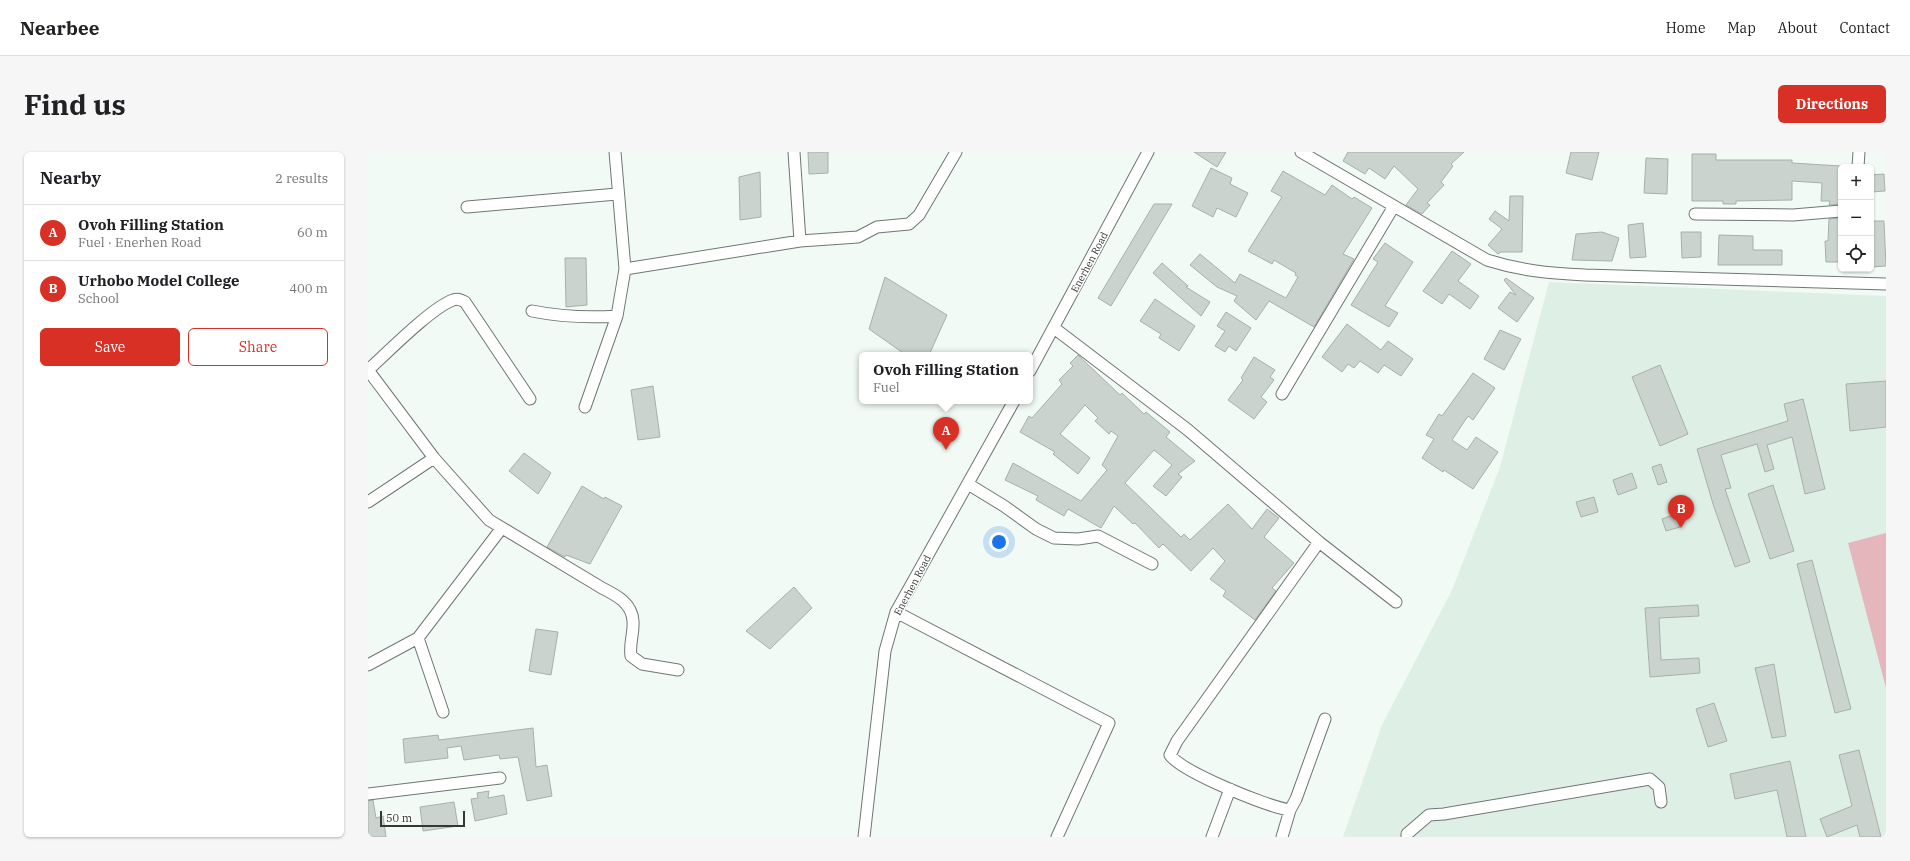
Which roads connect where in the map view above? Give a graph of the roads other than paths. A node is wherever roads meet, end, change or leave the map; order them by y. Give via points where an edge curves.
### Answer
1 (615, 152) edge
2 (794, 152) edge
3 (956, 152) edge
4 (1148, 152) edge
5 (1301, 152) edge
6 (1859, 152) edge
7 (1858, 164) edge
8 (617, 194) junction
9 (1394, 206) junction
10 (467, 207) dead end
11 (1838, 210) edge
12 (1696, 214) dead end
13 (800, 241) junction
14 (625, 269) junction
15 (1886, 284) edge
16 (532, 311) dead end
17 (617, 316) junction
18 (1054, 328) junction
19 (1033, 366) edge
20 (368, 370) edge
21 (1282, 394) dead end
22 (530, 399) dead end
23 (1012, 404) edge
24 (585, 407) dead end
25 (434, 458) junction
26 (968, 484) junction
27 (368, 502) edge
28 (501, 529) junction
29 (1319, 542) junction
30 (1152, 564) dead end
31 (1396, 602) dead end
32 (896, 612) junction
33 (418, 638) junction
34 (368, 665) edge
35 (678, 670) dead end
36 (443, 712) dead end
37 (1325, 719) dead end
38 (500, 778) dead end
39 (1230, 789) junction
40 (368, 794) edge
41 (1661, 802) dead end
42 (1290, 810) junction
43 (864, 837) edge
44 (1057, 837) edge
45 (1212, 837) edge
46 (1282, 837) edge
47 (1406, 837) edge

1 - 8 street
2 - 13 street
3 - 13 street via 919,215 909,224 877,227 858,237
4 - 18 street, Enerhen Road
5 - 9 street
6 - 7 street
8 - 10 street
8 - 14 street
9 - 15 street via 1487,260 1516,269 1578,274
9 - 21 street
11 - 12 street via 1793,215
13 - 14 street
14 - 17 street
16 - 17 street via 570,317
17 - 24 street
18 - 19 street, Enerhen Road
18 - 29 street via 1188,430
20 - 22 street via 435,311 460,299 465,302
20 - 25 street
23 - 26 street, Enerhen Road
25 - 27 street
25 - 28 street via 489,520
26 - 30 street via 1054,538 1078,539 1098,536
26 - 32 street, Enerhen Road
28 - 33 street
28 - 35 street via 618,596 630,608 633,621 631,656 642,664
29 - 31 street
29 - 39 street via 1170,755 1181,765
32 - 43 street, Enerhen Road via 885,651
32 - 44 street via 1109,723
33 - 34 street
33 - 36 street
37 - 42 street
38 - 40 street
39 - 42 street
39 - 45 street
41 - 47 street via 1659,787 1650,779 1429,815
42 - 46 street

